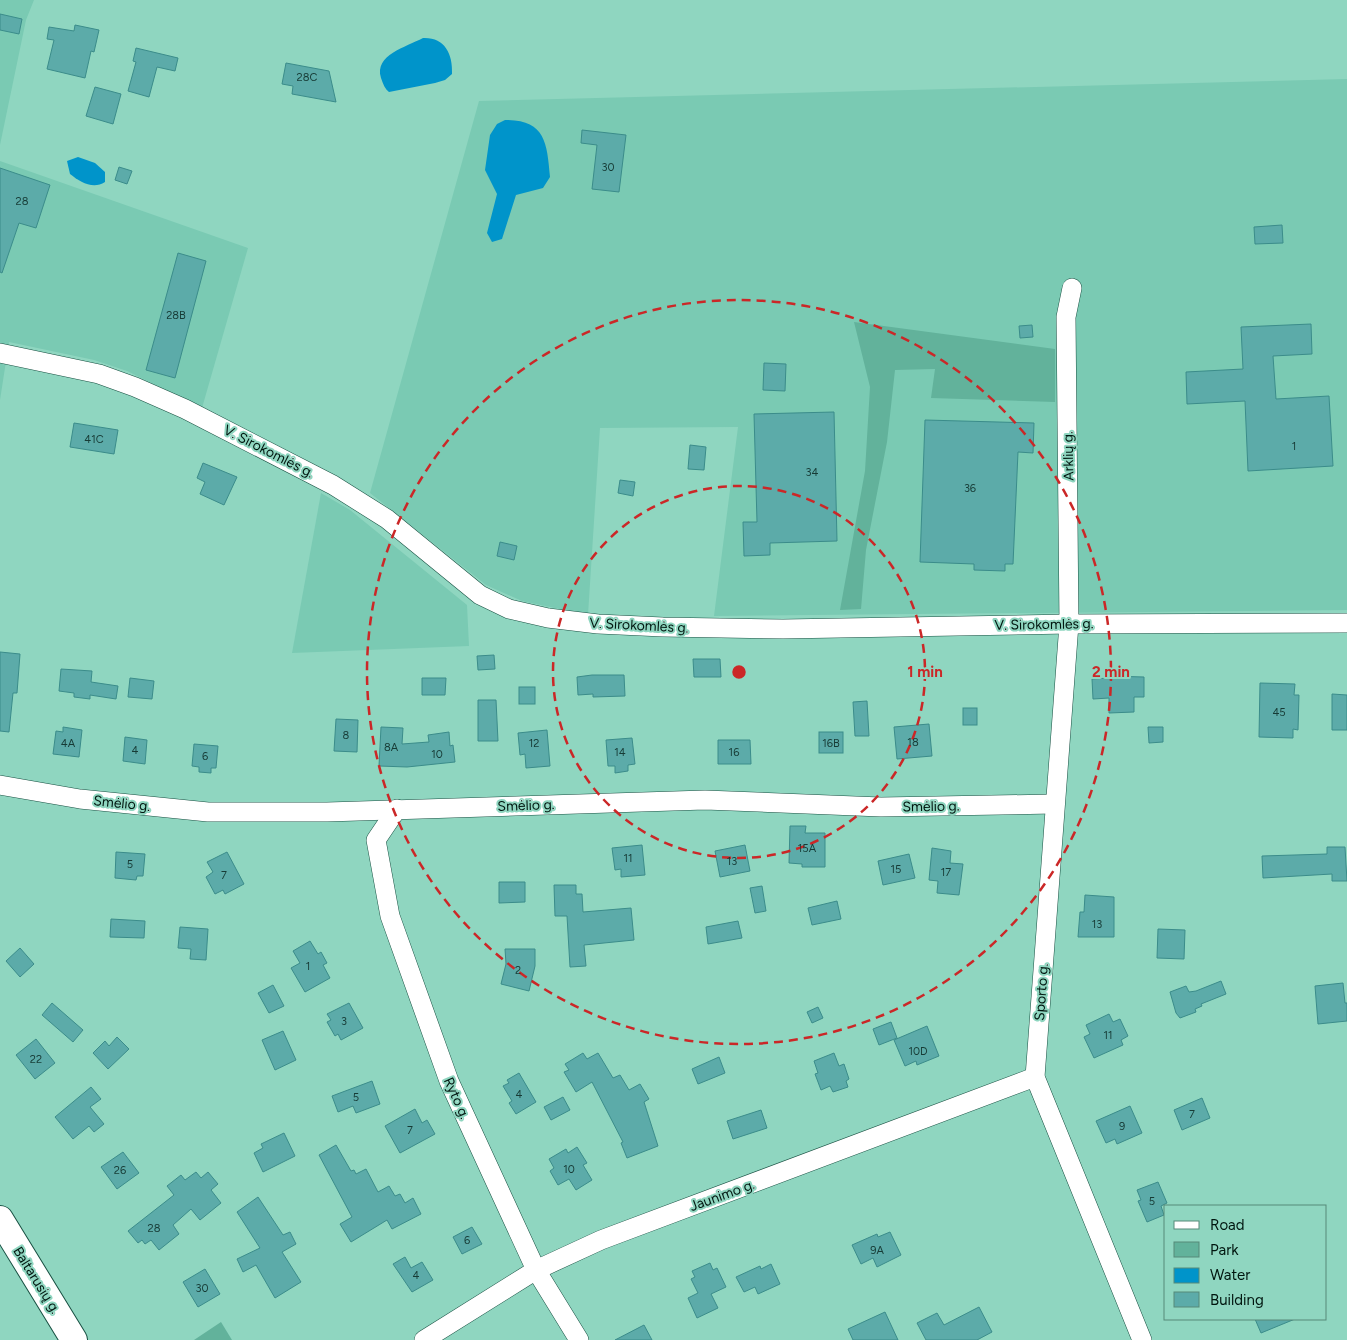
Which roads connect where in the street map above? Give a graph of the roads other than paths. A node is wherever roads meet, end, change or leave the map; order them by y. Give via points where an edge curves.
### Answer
1 (1072, 288) dead end
2 (0, 353) edge
3 (1347, 623) edge
4 (1069, 624) junction
5 (0, 785) edge
6 (1054, 804) junction
7 (397, 809) junction
8 (358, 811) junction
9 (376, 840) junction
10 (1035, 1078) junction
11 (0, 1219) edge
12 (536, 1270) junction
13 (74, 1340) edge
14 (424, 1340) edge
15 (579, 1340) edge
16 (1142, 1340) edge

1 - 4 street, Arklių g. via 1066,317
2 - 4 street, V. Sirokomlės g. via 98,374 135,387 252,442 333,484 387,519 480,594 509,609 573,621 663,627 782,629
3 - 4 street, V. Sirokomlės g.
4 - 6 street, Sporto g.
5 - 8 street, Smėlio g. via 80,798 208,812
6 - 7 street, Smėlio g. via 881,807 704,800
6 - 10 street, Sporto g.
7 - 8 street, Smėlio g.
7 - 9 street
8 - 9 street, Ryto g.
9 - 12 street, Ryto g. via 390,916 448,1081
10 - 12 street, Jaunimo g. via 601,1240
10 - 16 street, Sporto g.
11 - 13 main road, Baltarusių g.
12 - 14 street, Jaunimo g.
12 - 15 street, Ryto g.

